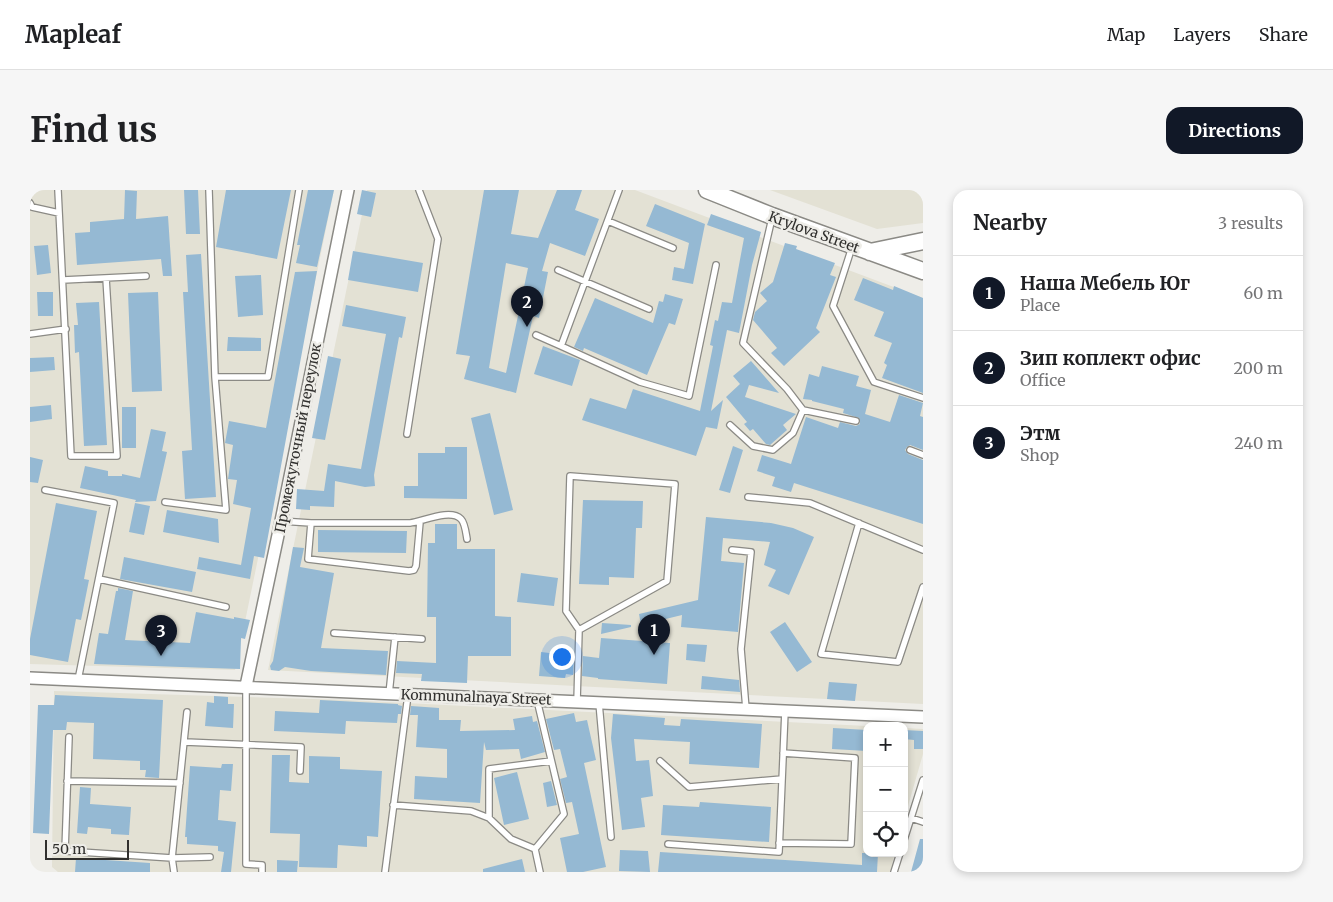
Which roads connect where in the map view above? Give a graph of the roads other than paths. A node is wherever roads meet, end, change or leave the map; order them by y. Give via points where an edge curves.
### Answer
1 (58, 190) edge
2 (209, 190) edge
3 (299, 190) edge
4 (348, 190) edge
5 (419, 190) edge
6 (619, 190) edge
7 (707, 190) edge
8 (30, 203) edge
9 (59, 213) junction
10 (772, 216) junction
11 (608, 221) junction
12 (923, 241) edge
13 (853, 246) junction
14 (673, 248) dead end
15 (870, 252) junction
16 (716, 265) dead end
17 (558, 270) dead end
18 (923, 271) edge
19 (146, 276) dead end
20 (106, 278) junction
21 (63, 280) junction
22 (586, 281) junction
23 (649, 308) dead end
24 (66, 329) junction
25 (30, 334) edge
26 (536, 335) dead end
27 (561, 346) junction
28 (215, 377) junction
29 (923, 398) edge
30 (803, 410) junction
31 (856, 421) dead end
32 (730, 425) dead end
33 (407, 434) dead end
34 (910, 450) dead end
35 (923, 455) edge
36 (45, 490) dead end
37 (748, 496) dead end
38 (165, 502) dead end
39 (281, 521) junction
40 (420, 522) junction
41 (311, 523) junction
42 (859, 524) junction
43 (467, 539) dead end
44 (732, 550) dead end
45 (923, 550) edge
46 (99, 579) junction
47 (923, 587) edge
48 (226, 607) dead end
49 (579, 630) junction
50 (334, 633) dead end
51 (395, 637) junction
52 (422, 639) dead end
53 (30, 678) edge
54 (78, 680) junction
55 (246, 686) junction
56 (388, 694) junction
57 (408, 694) junction
58 (537, 700) junction
59 (577, 702) junction
60 (599, 703) junction
61 (746, 709) junction
62 (785, 711) junction
63 (187, 712) dead end
64 (923, 717) edge
65 (69, 737) dead end
66 (185, 742) junction
67 (245, 745) junction
68 (783, 753) junction
69 (551, 761) junction
70 (660, 761) dead end
71 (300, 771) dead end
72 (782, 779) junction
73 (923, 780) edge
74 (67, 781) junction
75 (180, 783) junction
76 (394, 805) junction
77 (489, 818) junction
78 (911, 818) junction
79 (923, 822) edge
80 (908, 827) edge
81 (611, 837) dead end
82 (779, 843) junction
83 (668, 844) dead end
84 (535, 849) junction
85 (210, 857) dead end
86 (899, 857) edge
87 (172, 858) junction
88 (174, 872) edge
89 (262, 872) edge
90 (385, 872) edge
91 (540, 872) edge
92 (894, 872) edge

1 - 9 lane
2 - 28 lane
3 - 28 lane via 268,378
4 - 39 street, Промежуточный переулок
5 - 33 lane via 438,239
6 - 11 lane
7 - 10 main road, Krylova Street
8 - 9 lane via 32,208
9 - 21 lane
10 - 13 main road, Krylova Street
10 - 30 lane via 742,343
11 - 14 lane
11 - 22 lane
12 - 15 main road
13 - 15 main road, Krylova Street
13 - 29 lane via 833,306 874,382
15 - 18 main road, Krylova Street
16 - 27 lane via 689,396 640,382
17 - 22 lane
19 - 20 lane
20 - 21 lane
20 - 24 lane via 117,456 71,456
21 - 24 lane
22 - 23 lane
22 - 27 lane
24 - 25 lane
26 - 27 lane
28 - 38 lane via 226,510
30 - 31 lane
30 - 32 lane via 793,433 773,450 752,446
34 - 35 lane
36 - 46 lane via 114,504
37 - 42 lane via 810,503
39 - 41 lane
39 - 55 street, Промежуточный переулок
40 - 41 lane
40 - 41 lane via 416,566 409,571 308,559
40 - 43 lane via 434,516 456,516 463,522
42 - 45 lane
42 - 47 lane via 821,654 898,662
44 - 61 lane via 751,552 741,649
46 - 48 lane
46 - 54 lane
49 - 49 lane via 666,581 675,484 570,476 566,611
49 - 59 lane
50 - 51 lane
51 - 52 lane
51 - 56 lane
53 - 54 street, Kommunalnaya Street
54 - 55 street, Kommunalnaya Street
55 - 56 street, Kommunalnaya Street
55 - 67 lane
56 - 57 street, Kommunalnaya Street
57 - 58 street, Kommunalnaya Street
57 - 76 lane
58 - 59 street, Kommunalnaya Street
58 - 69 lane
59 - 60 street, Kommunalnaya Street
60 - 61 street, Kommunalnaya Street
60 - 81 lane
61 - 62 street, Kommunalnaya Street
62 - 64 street, Kommunalnaya Street
62 - 68 lane
63 - 66 lane
65 - 74 lane
66 - 67 lane
66 - 75 lane
67 - 71 lane via 301,747
67 - 89 lane via 246,864 262,865
68 - 72 lane
68 - 82 lane via 855,758 851,844
69 - 77 lane via 489,769
69 - 84 lane via 564,814
70 - 72 lane via 689,787
72 - 82 lane
73 - 78 lane
74 - 75 lane
74 - 87 lane via 65,851
75 - 87 lane
76 - 77 lane via 471,810
76 - 90 lane
77 - 84 lane via 512,839
78 - 79 lane
78 - 80 lane
82 - 83 lane via 779,852
84 - 91 lane
85 - 87 lane
86 - 92 lane
87 - 88 lane

